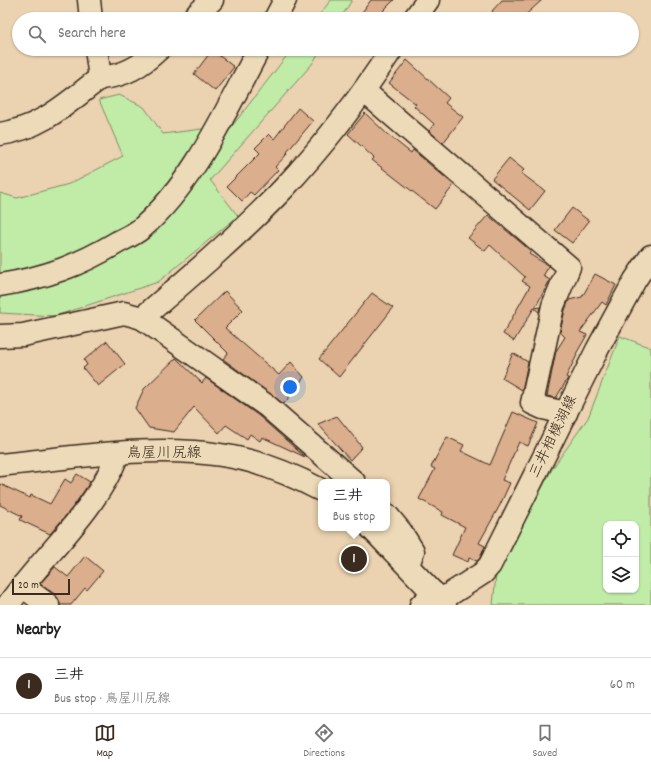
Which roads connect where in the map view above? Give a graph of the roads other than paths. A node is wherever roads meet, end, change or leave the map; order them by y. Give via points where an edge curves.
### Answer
1 (89, 0) edge
2 (212, 0) edge
3 (285, 0) edge
4 (428, 0) edge
5 (90, 12) edge
6 (199, 12) edge
7 (279, 12) edge
8 (419, 12) edge
9 (97, 56) edge
10 (152, 56) edge
11 (255, 56) edge
12 (387, 56) edge
13 (100, 78) junction
14 (364, 91) junction
15 (0, 134) edge
16 (651, 256) edge
17 (0, 285) edge
18 (142, 318) junction
19 (0, 336) edge
20 (566, 413) junction
21 (118, 454) junction
22 (0, 465) edge
23 (351, 479) edge
24 (318, 489) edge
25 (390, 519) edge
26 (373, 531) edge
27 (408, 565) junction
28 (22, 586) junction
29 (435, 601) edge
30 (8, 605) edge
31 (48, 605) edge

1 - 5 street
2 - 6 street
3 - 7 street
4 - 8 street
9 - 13 street
10 - 13 street via 142,65 123,73
11 - 17 street via 208,144 179,187 141,229 89,260 31,280
12 - 14 street
13 - 15 street via 41,123
14 - 18 street via 342,121 284,188 215,254
14 - 20 street via 569,267 554,306 532,403
16 - 20 street, 三井相模湖線 via 597,350
18 - 19 street via 124,313 23,335
18 - 23 street via 267,406
20 - 29 street, 三井相模湖線 via 490,565 483,573
21 - 22 street, 鳥屋川尻線
21 - 24 street, 鳥屋川尻線 via 181,452 222,455 274,468
21 - 28 street via 111,474 90,507
25 - 27 street via 413,552
26 - 27 street
27 - 29 street
28 - 30 street
28 - 31 street

